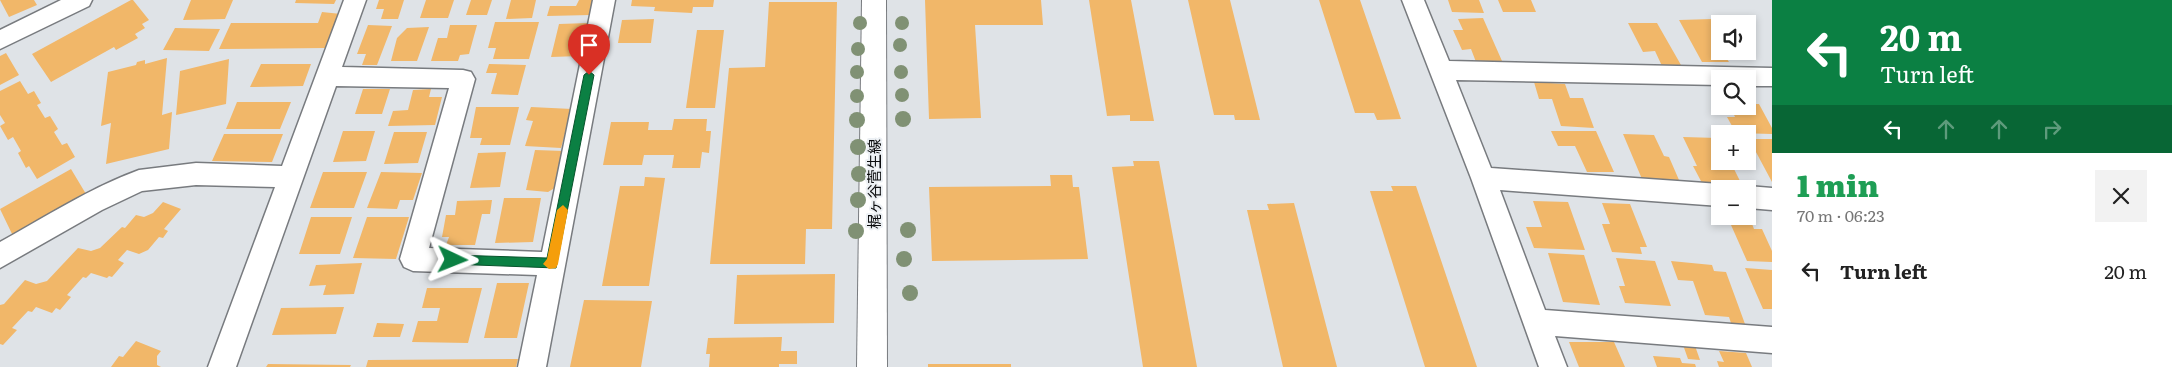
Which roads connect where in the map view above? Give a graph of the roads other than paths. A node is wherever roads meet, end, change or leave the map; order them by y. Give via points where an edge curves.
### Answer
1 (81, 0) edge
2 (355, 0) edge
3 (604, 0) edge
4 (874, 0) edge
5 (1413, 0) edge
6 (0, 40) edge
7 (1440, 70) junction
8 (328, 76) junction
9 (1772, 77) edge
10 (291, 176) junction
11 (1483, 178) junction
12 (1711, 194) edge
13 (1756, 198) edge
14 (1772, 199) edge
15 (0, 256) edge
16 (552, 264) junction
17 (1536, 322) junction
18 (1772, 340) edge
19 (222, 367) edge
20 (532, 367) edge
21 (872, 367) edge
22 (1553, 367) edge

1 - 6 street
2 - 8 street
3 - 16 street
4 - 21 street, 梶ヶ谷菅生線
5 - 7 street
7 - 9 street
7 - 11 street
8 - 10 street
8 - 16 street via 464,79 413,259
10 - 15 street via 196,174 139,181 92,202
10 - 19 street
11 - 12 street
11 - 17 street
13 - 14 street
16 - 20 street
17 - 18 street
17 - 22 street

